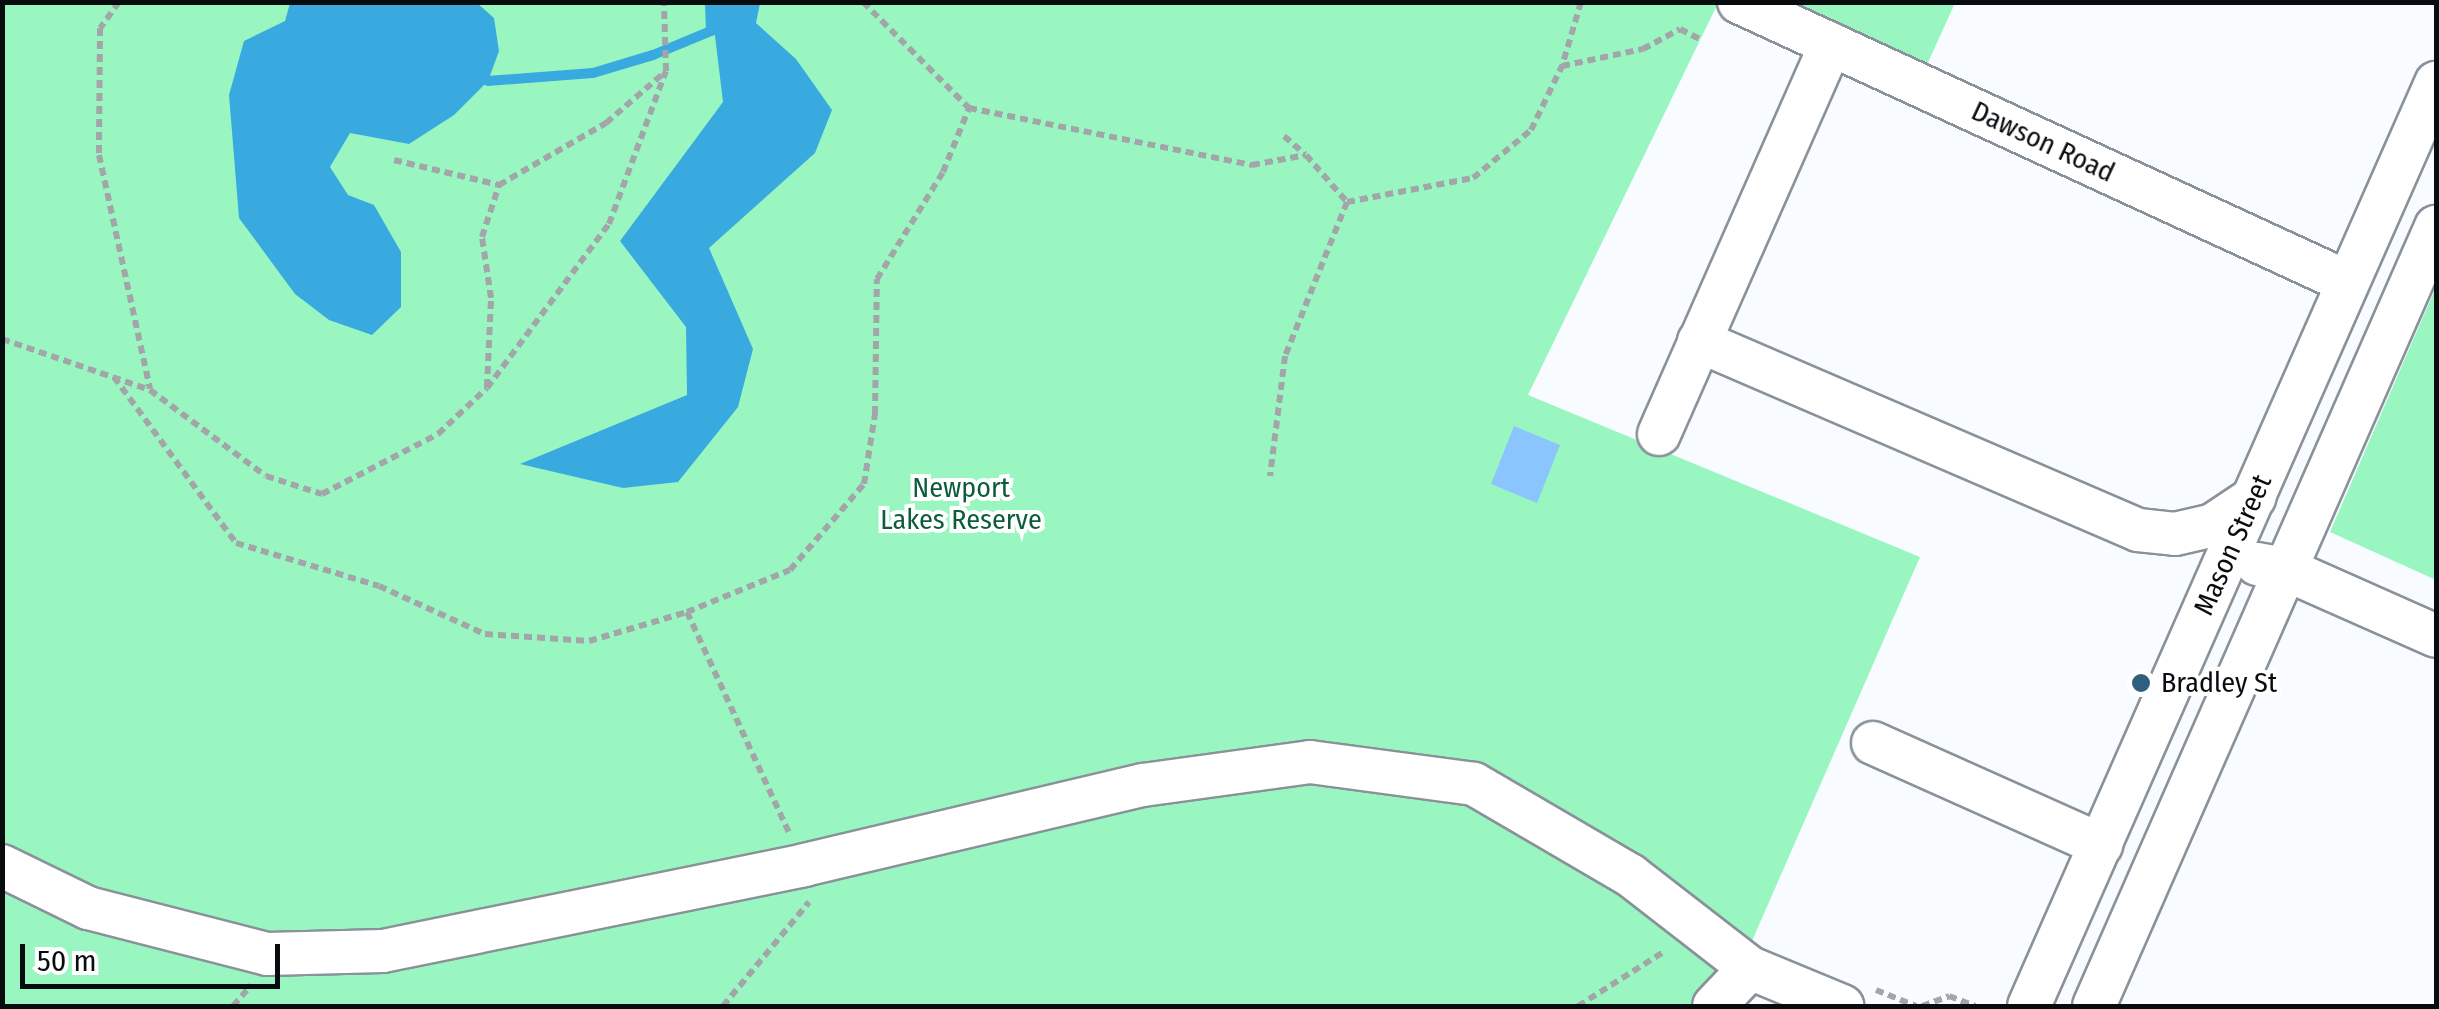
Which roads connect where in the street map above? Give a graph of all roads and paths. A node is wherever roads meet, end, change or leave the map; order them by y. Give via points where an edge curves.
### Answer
1 (119, 2) edge
2 (664, 2) edge
3 (864, 2) edge
4 (1581, 2) edge
5 (1739, 2) edge
6 (1700, 40) dead end
7 (1831, 44) junction
8 (1562, 66) junction
9 (666, 72) junction
10 (2436, 83) edge
11 (970, 108) junction
12 (1284, 136) dead end
13 (1306, 155) junction
14 (394, 160) dead end
15 (499, 185) junction
16 (1347, 202) junction
17 (2436, 227) edge
18 (2347, 282) junction
19 (2, 339) edge
20 (1699, 341) junction
21 (114, 377) junction
22 (487, 388) junction
23 (150, 390) junction
24 (1659, 434) dead end
25 (1270, 476) dead end
26 (2255, 497) junction
27 (2228, 558) junction
28 (2285, 570) junction
29 (686, 612) junction
30 (2436, 636) edge
31 (1873, 743) dead end
32 (2101, 844) junction
33 (848, 855) junction
34 (804, 865) junction
35 (2, 866) edge
36 (1705, 927) junction
37 (1750, 968) junction
38 (723, 1006) edge
39 (1578, 1006) edge
40 (1714, 1006) edge
41 (1842, 1006) edge
42 (1922, 1006) edge
43 (1975, 1006) edge
44 (2029, 1006) edge
45 (2094, 1006) edge

1 - 23 path via 100,28 99,155
2 - 9 path
3 - 11 path
4 - 8 path
5 - 7 street, Dawson Road
6 - 8 path via 1680,29 1643,49
7 - 18 street, Dawson Road
7 - 20 street
8 - 16 path via 1531,130 1473,178
9 - 15 path via 606,124
9 - 22 path via 609,224
10 - 18 street, Mason Street
11 - 13 path via 1252,166
11 - 29 path via 942,172 876,280 874,414 864,484 790,570
12 - 13 path
13 - 16 path
14 - 15 path
15 - 22 path via 482,237 491,298
16 - 25 path via 1285,356
17 - 28 street, Mason Street
18 - 26 street, Mason Street
19 - 21 path
20 - 24 street
20 - 26 street via 2138,530 2174,534 2213,525
21 - 23 path
21 - 29 path via 236,543 378,586 485,634 589,641
22 - 23 path via 438,434 322,494 266,476
26 - 27 street, Mason Street
27 - 28 street
27 - 32 street, Mason Street
28 - 30 street
28 - 45 street, Mason Street
29 - 34 path
31 - 32 street
32 - 44 street, Mason Street
33 - 34 street
33 - 36 street via 1201,775 1310,762 1474,784
33 - 38 path
34 - 35 street via 383,951 267,954 88,908
36 - 37 street
36 - 39 path
37 - 40 street
37 - 41 street
42 - 43 path via 1949,996

